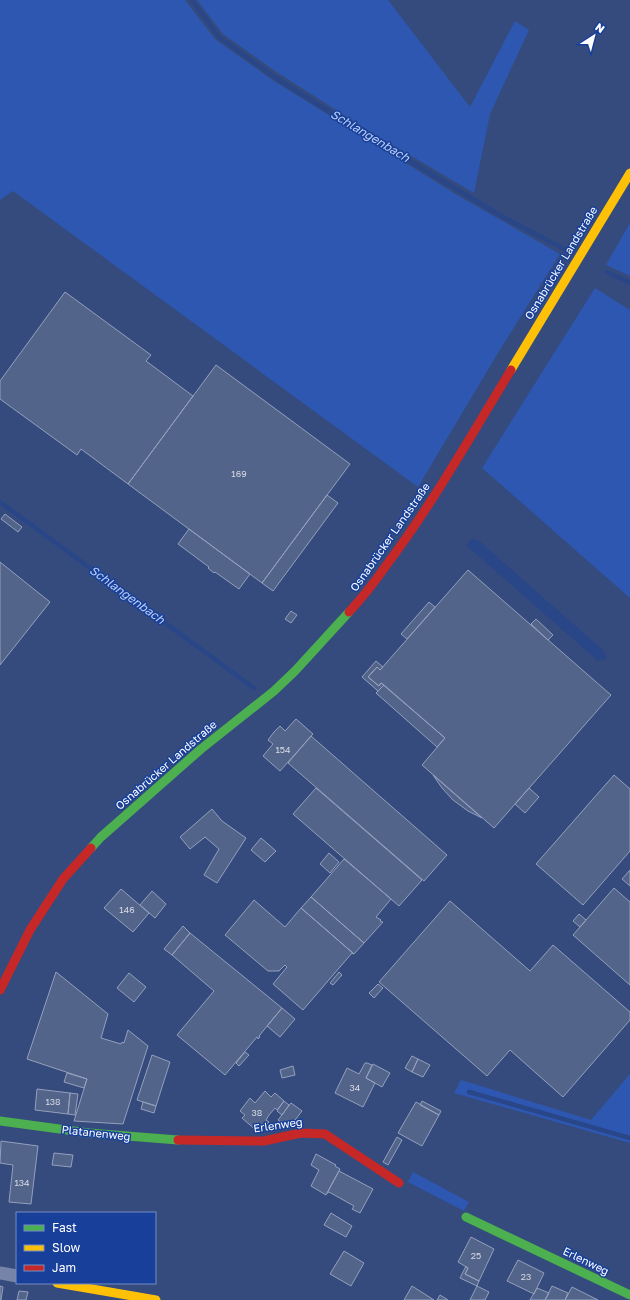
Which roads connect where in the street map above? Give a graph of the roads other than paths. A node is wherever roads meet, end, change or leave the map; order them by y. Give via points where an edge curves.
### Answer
1 (630, 173) edge
2 (0, 990) edge
3 (0, 1121) edge
4 (192, 1141) joint
5 (399, 1183) dead end
6 (466, 1217) dead end
7 (0, 1273) edge
8 (16, 1276) edge
9 (64, 1284) edge
10 (630, 1295) edge
11 (156, 1300) edge

1 - 2 street, Osnabrücker Landstraße via 434,497 360,601 295,672 201,749 101,837 63,879 36,920
3 - 4 street, Platanenweg via 89,1133
4 - 5 street, Erlenweg via 264,1141 301,1133 325,1134
6 - 10 street, Erlenweg
7 - 8 street
9 - 11 street

